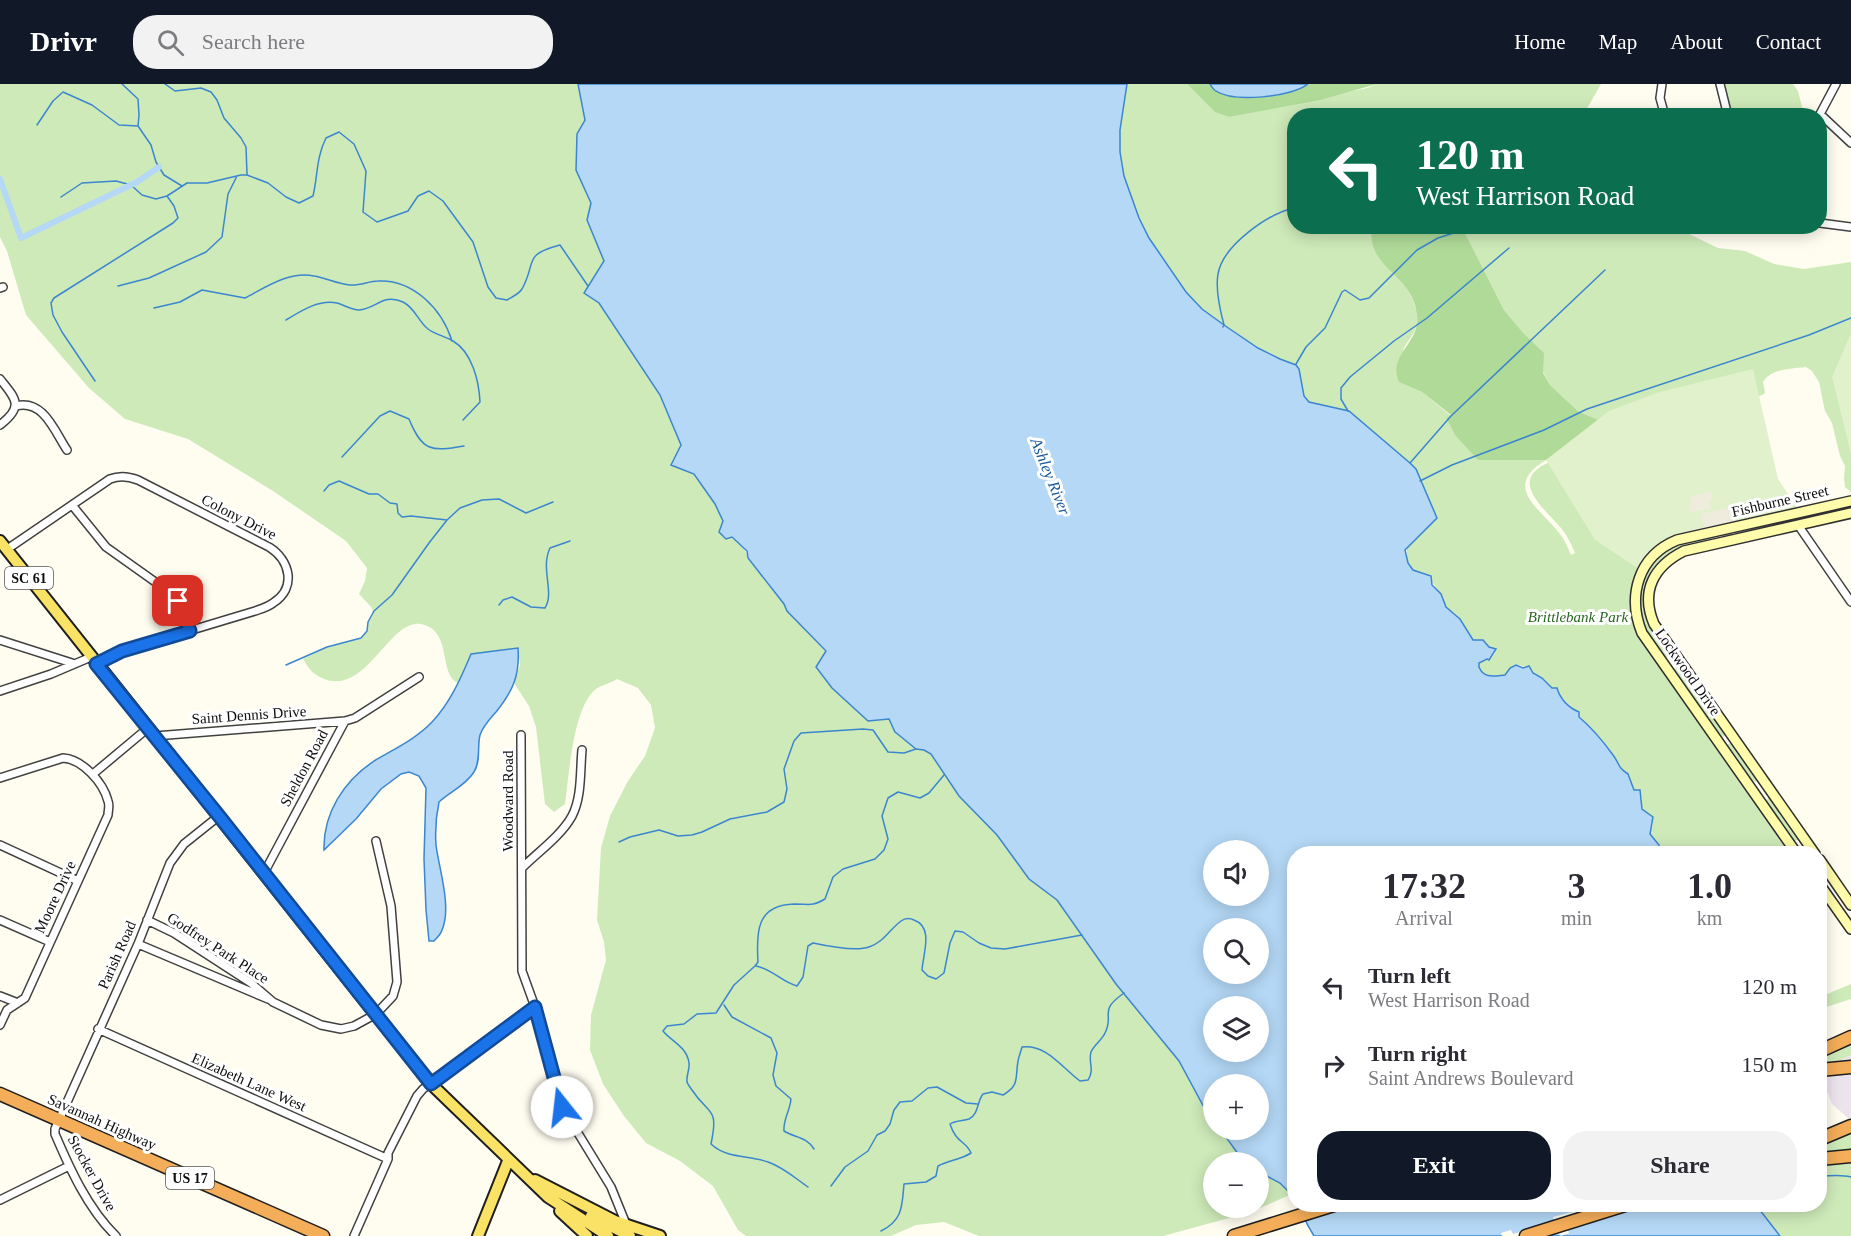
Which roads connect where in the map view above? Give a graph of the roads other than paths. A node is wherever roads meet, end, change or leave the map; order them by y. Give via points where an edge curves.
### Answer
1 (1662, 84) edge
2 (1720, 84) edge
3 (1836, 84) edge
4 (1663, 108) edge
5 (1726, 108) edge
6 (1823, 108) edge
7 (1827, 120) edge
8 (1851, 143) edge
9 (1827, 224) edge
10 (1851, 227) edge
11 (0, 379) edge
12 (16, 406) junction
13 (0, 425) edge
14 (67, 450) dead end
15 (1851, 501) edge
16 (72, 505) junction
17 (1851, 513) edge
18 (1786, 515) junction
19 (1797, 525) junction
20 (1716, 531) junction
21 (1718, 543) junction
22 (3, 546) edge
23 (1851, 602) edge
24 (190, 631) junction
25 (0, 640) edge
26 (1677, 658) junction
27 (94, 661) junction
28 (72, 663) junction
29 (1665, 667) junction
30 (419, 677) dead end
31 (0, 691) edge
32 (345, 721) junction
33 (151, 732) junction
34 (521, 735) dead end
35 (1732, 735) junction
36 (1720, 744) junction
37 (582, 750) dead end
38 (93, 774) junction
39 (0, 778) edge
40 (1768, 786) junction
41 (1756, 794) junction
42 (219, 816) junction
43 (376, 841) dead end
44 (1806, 841) junction
45 (0, 845) edge
46 (1792, 846) edge
47 (1801, 846) edge
48 (1809, 846) edge
49 (522, 868) junction
50 (1827, 870) edge
51 (264, 873) junction
52 (78, 881) junction
53 (1827, 895) edge
54 (1851, 906) edge
55 (1840, 914) junction
56 (0, 920) edge
57 (147, 920) junction
58 (1851, 929) edge
59 (50, 942) junction
60 (138, 944) junction
61 (0, 996) edge
62 (273, 1002) junction
63 (18, 1004) junction
64 (535, 1007) junction
65 (376, 1014) junction
66 (0, 1025) edge
67 (98, 1029) junction
68 (1851, 1037) edge
69 (1827, 1048) edge
70 (1851, 1067) edge
71 (1827, 1069) edge
72 (431, 1084) junction
73 (0, 1094) edge
74 (58, 1119) junction
75 (1851, 1126) edge
76 (1827, 1136) edge
77 (1851, 1156) edge
78 (1827, 1158) edge
79 (388, 1159) junction
80 (508, 1161) junction
81 (69, 1166) junction
82 (520, 1171) junction
83 (562, 1195) junction
84 (548, 1197) junction
85 (0, 1200) edge
86 (1311, 1212) edge
87 (1602, 1212) edge
88 (621, 1223) junction
89 (116, 1236) edge
90 (323, 1236) edge
91 (354, 1236) edge
92 (478, 1236) edge
93 (587, 1236) edge
94 (608, 1236) edge
95 (630, 1236) edge
96 (660, 1236) edge
97 (1234, 1236) edge
98 (1526, 1236) edge

1 - 4 street
2 - 5 street
3 - 6 street
7 - 8 street
9 - 10 street
11 - 12 street via 16,398
12 - 13 street
12 - 14 street via 32,405 41,411
15 - 18 main road, Fishburne Street
16 - 22 street, Colony Drive
16 - 24 street via 106,547 175,596
16 - 24 street, Colony Drive via 110,479 131,477 269,547 284,559 289,578 275,602
17 - 19 main road, Fishburne Street
18 - 19 main road
18 - 20 main road, Fishburne Street
19 - 21 main road, Fishburne Street
19 - 23 street
20 - 21 main road
20 - 29 main road, Lockwood Drive via 1668,544 1653,556 1639,576 1635,598 1637,621
21 - 26 main road, Lockwood Drive via 1671,557 1652,581 1648,598 1651,616
22 - 27 main road, SC 61
24 - 27 street, Colony Drive
25 - 28 street
26 - 29 main road
26 - 35 main road, Lockwood Drive
27 - 28 street, Colony Drive
27 - 33 main road, SC 61
28 - 31 street, Colony Drive
29 - 36 main road, Lockwood Drive
30 - 32 street, Sheldon Road
32 - 33 street, Saint Dennis Drive
32 - 51 street, Sheldon Road
33 - 38 street
33 - 42 main road, SC 61
34 - 49 street, Woodward Road
35 - 36 main road
35 - 40 main road, Lockwood Drive
36 - 41 main road, Lockwood Drive
37 - 49 street, Woodward Road via 578,798 572,817
38 - 39 street, Moore Drive via 78,761 63,758
38 - 52 street, Moore Drive via 108,798 108,816
40 - 41 main road
40 - 44 main road, Lockwood Drive
41 - 46 main road, Lockwood Drive
42 - 51 main road, SC 61
42 - 57 street, Parish Road via 170,862
43 - 65 street via 392,906 397,982 393,996
44 - 47 main road
44 - 48 main road, Lockwood Drive
45 - 52 street
49 - 64 street, Woodward Road via 522,971
50 - 54 main road
51 - 65 main road, SC 61
52 - 59 street, Moore Drive
53 - 55 main road
54 - 55 main road
55 - 58 main road
56 - 59 street
57 - 60 street, Parish Road
57 - 62 street, Godfrey Park Place via 251,982
59 - 63 street, Moore Drive
60 - 62 street, Godfrey Park Place
60 - 67 street, Parish Road
61 - 63 street
62 - 65 street, Godfrey Park Place via 321,1025 341,1029
63 - 66 street, Moore Drive via 7,1010
64 - 72 street
64 - 88 street, Woodward Road via 562,1107 611,1187 621,1210
65 - 72 main road, SC 61
67 - 74 street, Parish Road
67 - 79 street, Elizabeth Lane West
68 - 69 highway
70 - 71 highway
72 - 79 street via 417,1096
72 - 80 main road, SC 61
73 - 74 highway, Savannah Highway / US 17
74 - 81 street, Stocker Drive via 55,1134
74 - 90 highway, Savannah Highway / US 17
75 - 76 highway
77 - 78 highway
79 - 91 street
80 - 82 main road, SC 61
80 - 92 main road
81 - 85 street
81 - 89 street, Stocker Drive
82 - 83 main road, SC 61
82 - 84 main road, SC 61
83 - 88 main road
83 - 95 main road, SC 61 via 591,1216
84 - 93 main road, SC 61
84 - 94 main road
86 - 97 highway
87 - 98 highway
88 - 96 main road

